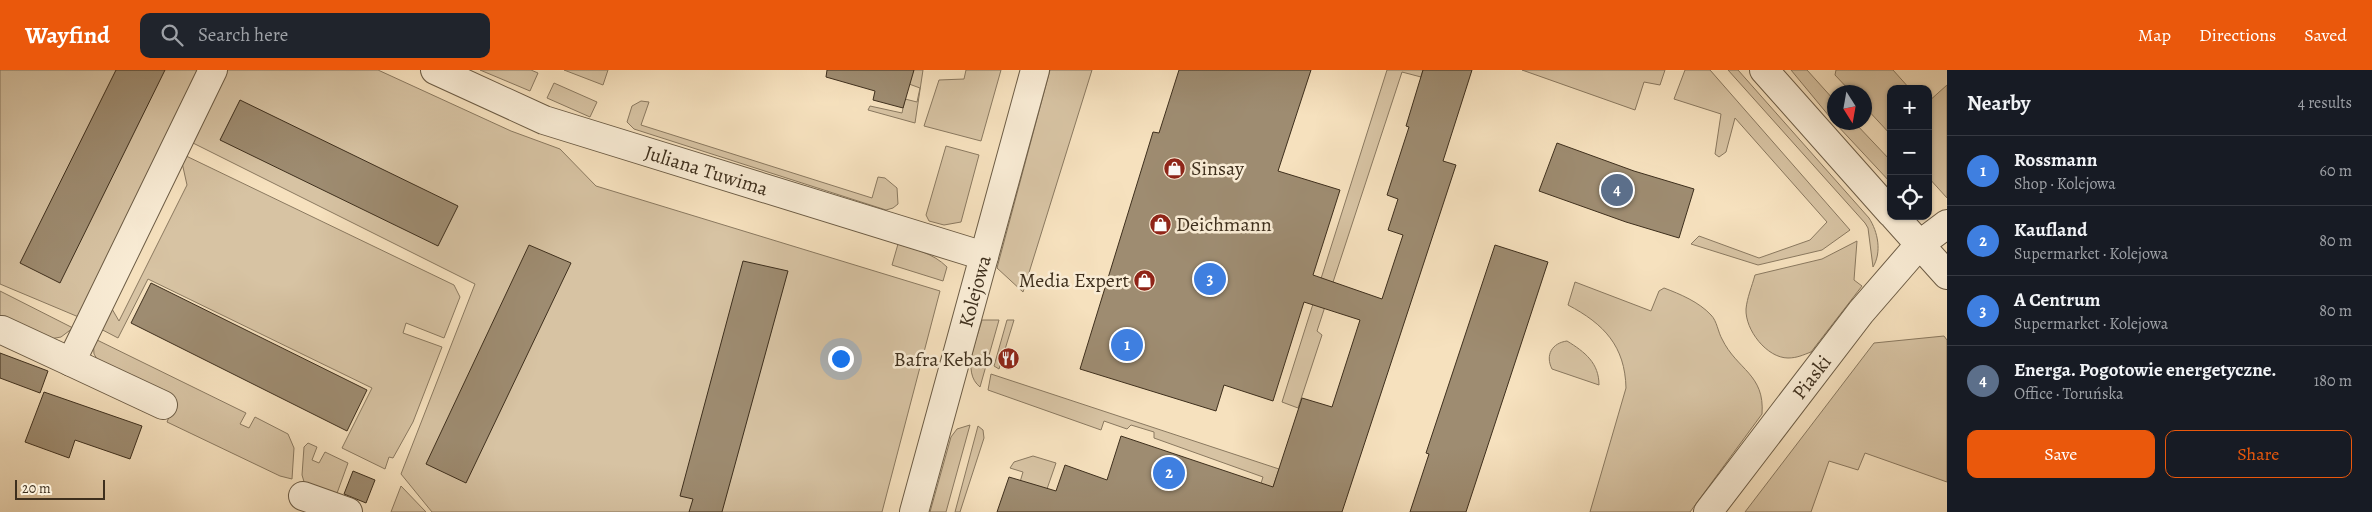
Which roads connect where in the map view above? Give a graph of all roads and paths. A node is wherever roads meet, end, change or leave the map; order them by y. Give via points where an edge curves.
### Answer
1 (213, 70) edge
2 (435, 70) edge
3 (1035, 70) edge
4 (1764, 70) edge
5 (1887, 208) edge
6 (1897, 220) edge
7 (1947, 224) edge
8 (1919, 245) junction
9 (984, 256) junction
10 (1947, 275) edge
11 (2, 330) dead end
12 (71, 362) junction
13 (164, 405) dead end
14 (303, 496) dead end
15 (348, 512) edge
16 (914, 512) edge
17 (1708, 512) edge

1 - 12 street
2 - 9 street, Juliana Tuwima via 544,120
3 - 9 street, Kolejowa
4 - 5 street
6 - 8 street
7 - 8 street, Piaski
8 - 10 street
8 - 17 street, Piaski via 1861,312
9 - 16 street, Kolejowa
11 - 12 street
12 - 13 street
14 - 15 street

